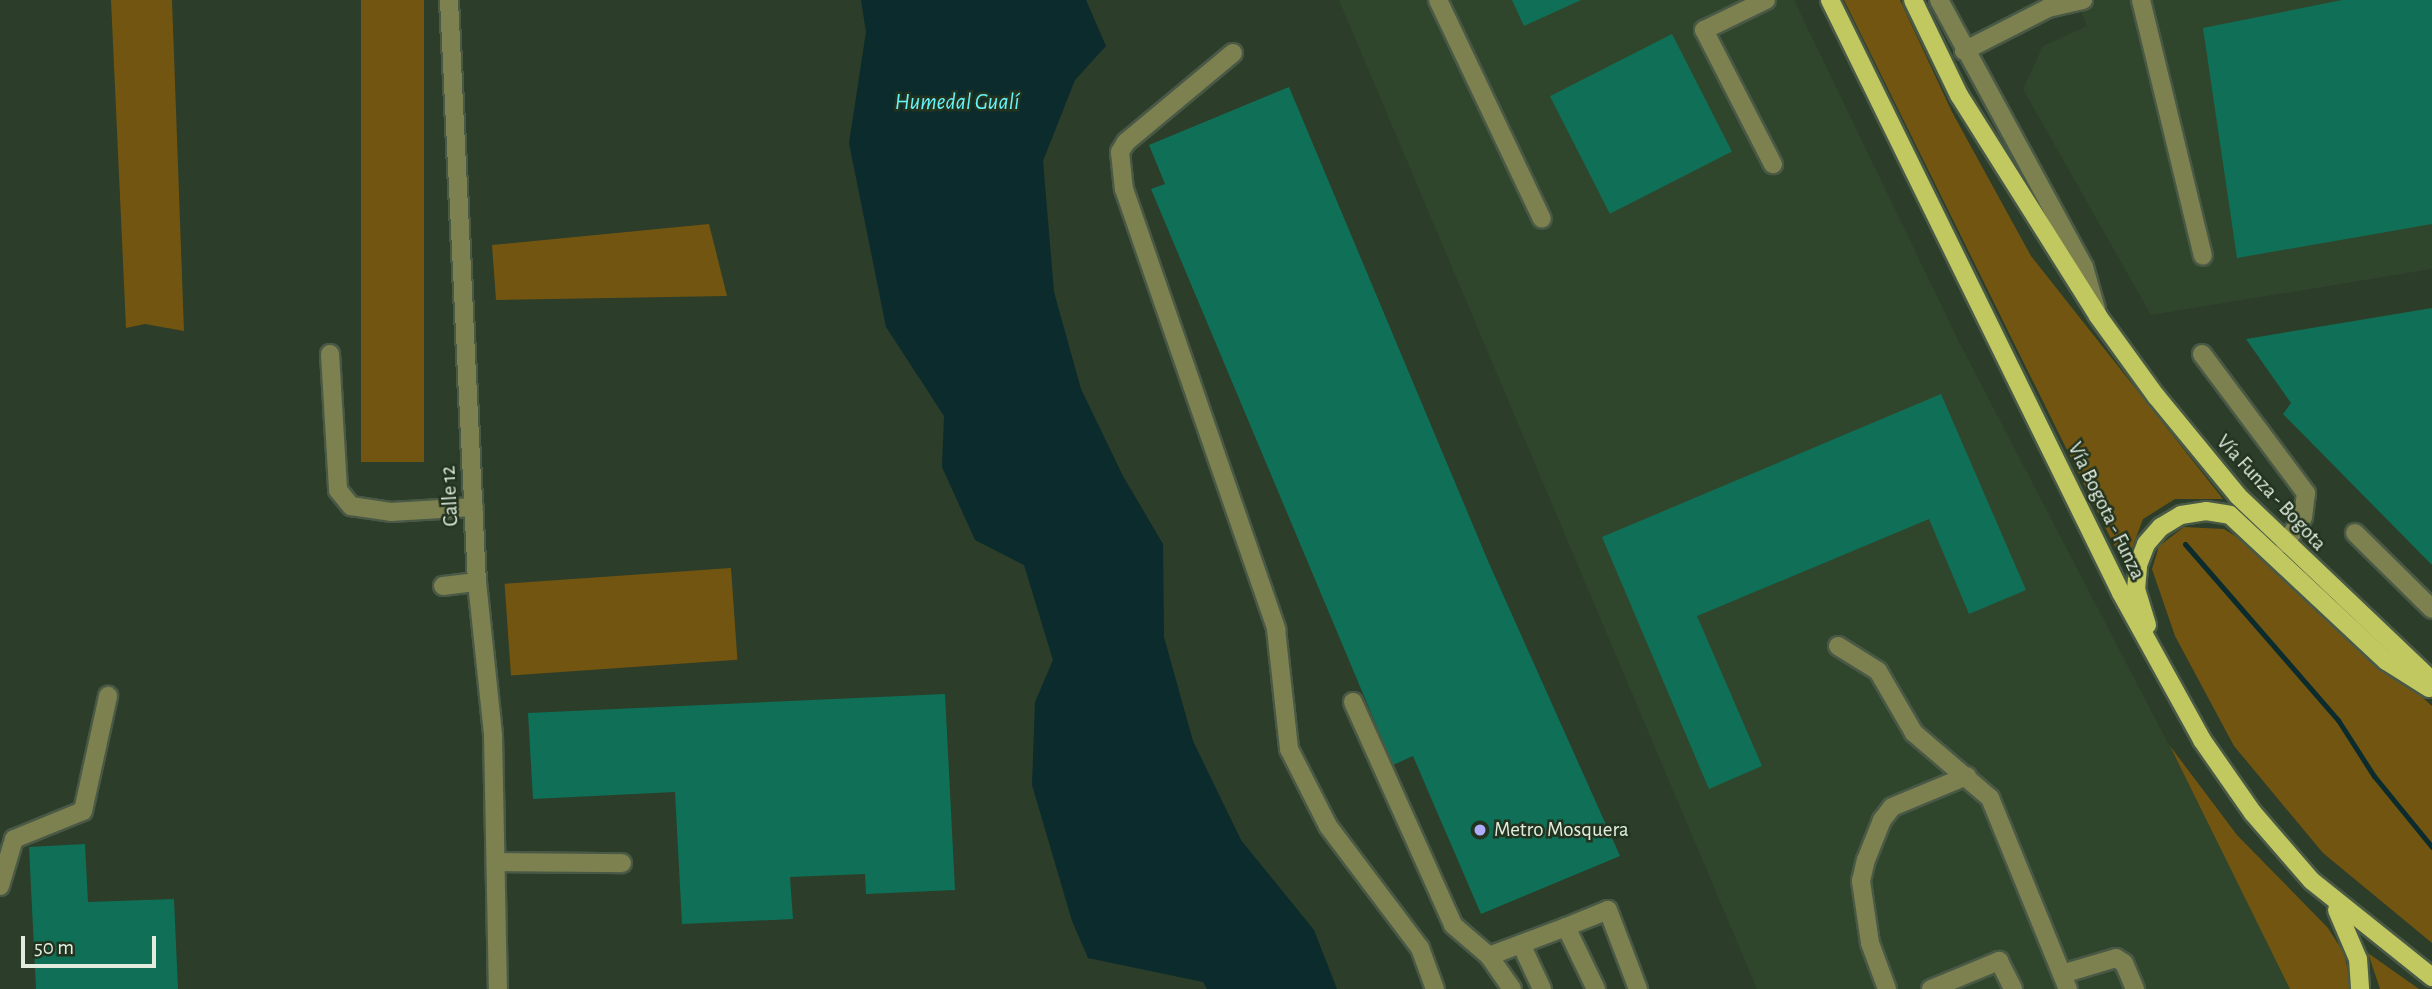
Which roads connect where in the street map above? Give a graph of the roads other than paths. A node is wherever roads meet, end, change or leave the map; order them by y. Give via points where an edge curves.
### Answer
1 (449, 0) edge
2 (1438, 0) edge
3 (1766, 0) edge
4 (1830, 0) edge
5 (1913, 0) edge
6 (1940, 0) edge
7 (2083, 0) edge
8 (2141, 0) edge
9 (1964, 51) junction
10 (1233, 53) dead end
11 (1773, 164) dead end
12 (1542, 219) dead end
13 (2203, 256) dead end
14 (2098, 316) junction
15 (330, 354) dead end
16 (2202, 354) dead end
17 (474, 507) junction
18 (2355, 533) dead end
19 (2285, 544) junction
20 (477, 582) junction
21 (443, 586) dead end
22 (2432, 609) edge
23 (1838, 646) dead end
24 (2158, 662) junction
25 (2431, 682) edge
26 (108, 696) dead end
27 (1353, 702) dead end
28 (1967, 776) junction
29 (497, 862) junction
30 (622, 863) dead end
31 (2312, 881) junction
32 (0, 886) edge
33 (1566, 927) junction
34 (1521, 944) junction
35 (1489, 956) junction
36 (2432, 977) edge
37 (2065, 982) edge
38 (498, 989) edge
39 (1435, 989) edge
40 (1512, 989) edge
41 (1542, 989) edge
42 (1596, 989) edge
43 (1638, 989) edge
44 (1887, 989) edge
45 (1931, 989) edge
46 (2013, 989) edge
47 (2135, 989) edge
48 (2360, 989) edge

1 - 17 street, Calle 12
2 - 12 street
3 - 11 street via 1704,30
4 - 24 main road, Vía Bogota - Funza
5 - 14 main road, Vía Funza - Bogota via 1959,95
6 - 9 street, Vía Funza - Bogota
7 - 9 street via 2048,8
8 - 13 street
9 - 14 street, Vía Funza - Bogota via 2084,267
10 - 39 street via 1126,142 1120,152 1124,188 1276,629 1289,749 1328,826 1420,948
14 - 19 main road, Vía Funza - Bogota via 2238,496
15 - 17 street via 338,490 351,506 391,512
16 - 19 street via 2306,493 2303,517
17 - 20 street, Calle 12
18 - 22 street
19 - 25 main road, Vía Funza - Bogota
20 - 21 street
20 - 29 street, Calle 12 via 493,734
23 - 28 street via 1878,671 1914,733
24 - 25 main road via 2136,590 2137,565 2161,527 2180,515 2206,511 2230,515 2386,661
24 - 31 main road, Vía Bogota - Funza via 2231,782
26 - 32 street via 83,811 14,839
27 - 35 street via 1453,925
28 - 37 street via 1990,798
28 - 44 street via 1892,807 1866,860 1861,881 1870,943
29 - 30 street
29 - 38 street, Calle 12
31 - 36 main road, Vía Bogota - Funza
31 - 48 main road via 2333,903 2349,930
33 - 34 street
33 - 42 street
33 - 43 street via 1608,910
34 - 35 street
34 - 41 street
35 - 40 street
37 - 47 street via 2116,958 2124,963
45 - 46 street via 1999,961

